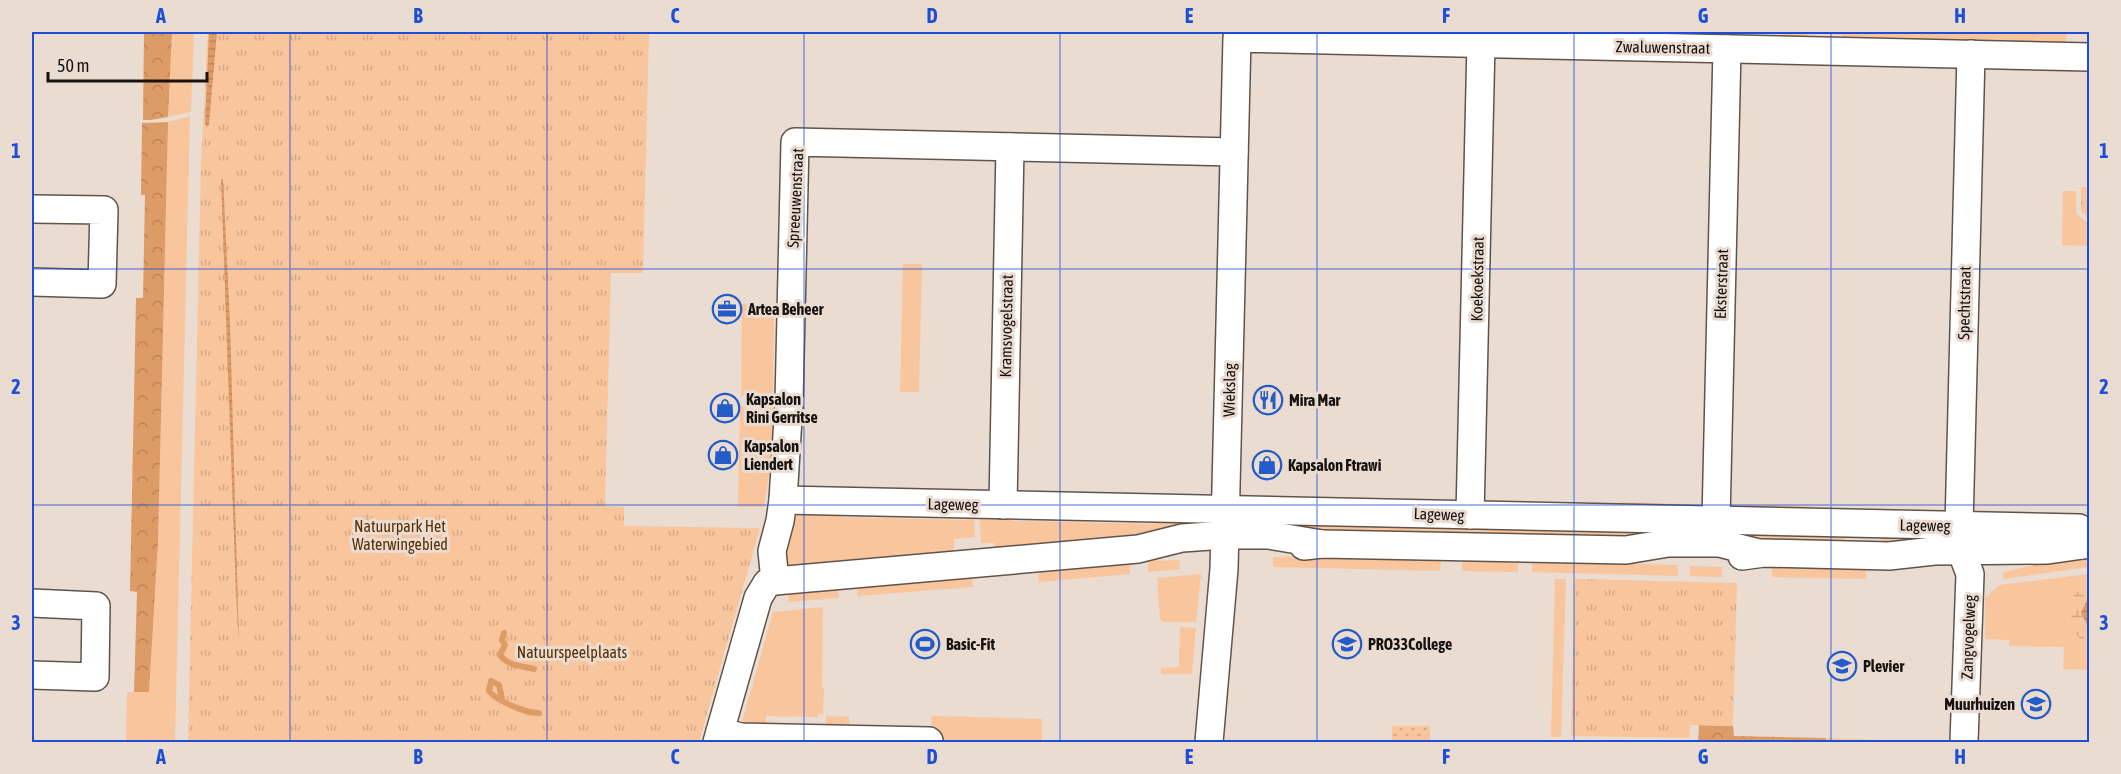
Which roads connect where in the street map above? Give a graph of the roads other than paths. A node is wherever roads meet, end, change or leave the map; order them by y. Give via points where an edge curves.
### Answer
1 (1237, 38) joint
2 (1482, 43) junction
3 (1727, 49) junction
4 (1971, 54) junction
5 (2090, 57) edge
6 (1010, 147) junction
7 (1234, 152) junction
8 (32, 208) edge
9 (32, 282) edge
10 (783, 500) junction
11 (1003, 505) junction
12 (1226, 508) junction
13 (1470, 515) junction
14 (1716, 520) junction
15 (1225, 543) junction
16 (2085, 544) edge
17 (1963, 548) junction
18 (775, 581) junction
19 (32, 603) edge
20 (32, 675) edge
21 (719, 737) edge
22 (929, 741) dead end
23 (1209, 742) edge
24 (1964, 742) edge

1 - 2 street, Zwaluwenstraat
1 - 7 street, Wiekslag
2 - 3 street, Zwaluwenstraat
2 - 13 street, Koekoekstraat
3 - 4 street, Zwaluwenstraat
3 - 14 street, Eksterstraat
4 - 5 street, Zwaluwenstraat
4 - 17 street, Spechtstraat
6 - 7 street, Spreeuwenstraat
6 - 10 street, Spreeuwenstraat via 795,142
6 - 11 street, Kramsvogelstraat
7 - 12 street, Wiekslag
8 - 9 street via 104,210 102,284
10 - 11 street, Lageweg
10 - 18 street, Spreeuwenstraat via 772,551
11 - 12 street, Lageweg
12 - 13 street, Lageweg
12 - 15 street, Wiekslag
13 - 14 street, Lageweg
14 - 17 street, Lageweg
15 - 17 street, Lageweg via 1269,550 1322,544 1626,550 1668,543 1719,543 1759,553 1889,556 1934,567
15 - 18 street, Lageweg via 1183,554 1138,549
15 - 23 street, Wiekslag
16 - 17 street, Lageweg via 2048,550 1996,567
16 - 17 street, Lageweg via 2079,528
17 - 24 street, Zangvogelweg via 1970,574
18 - 21 street via 767,583 758,598
19 - 20 street via 96,606 95,677
21 - 22 street

